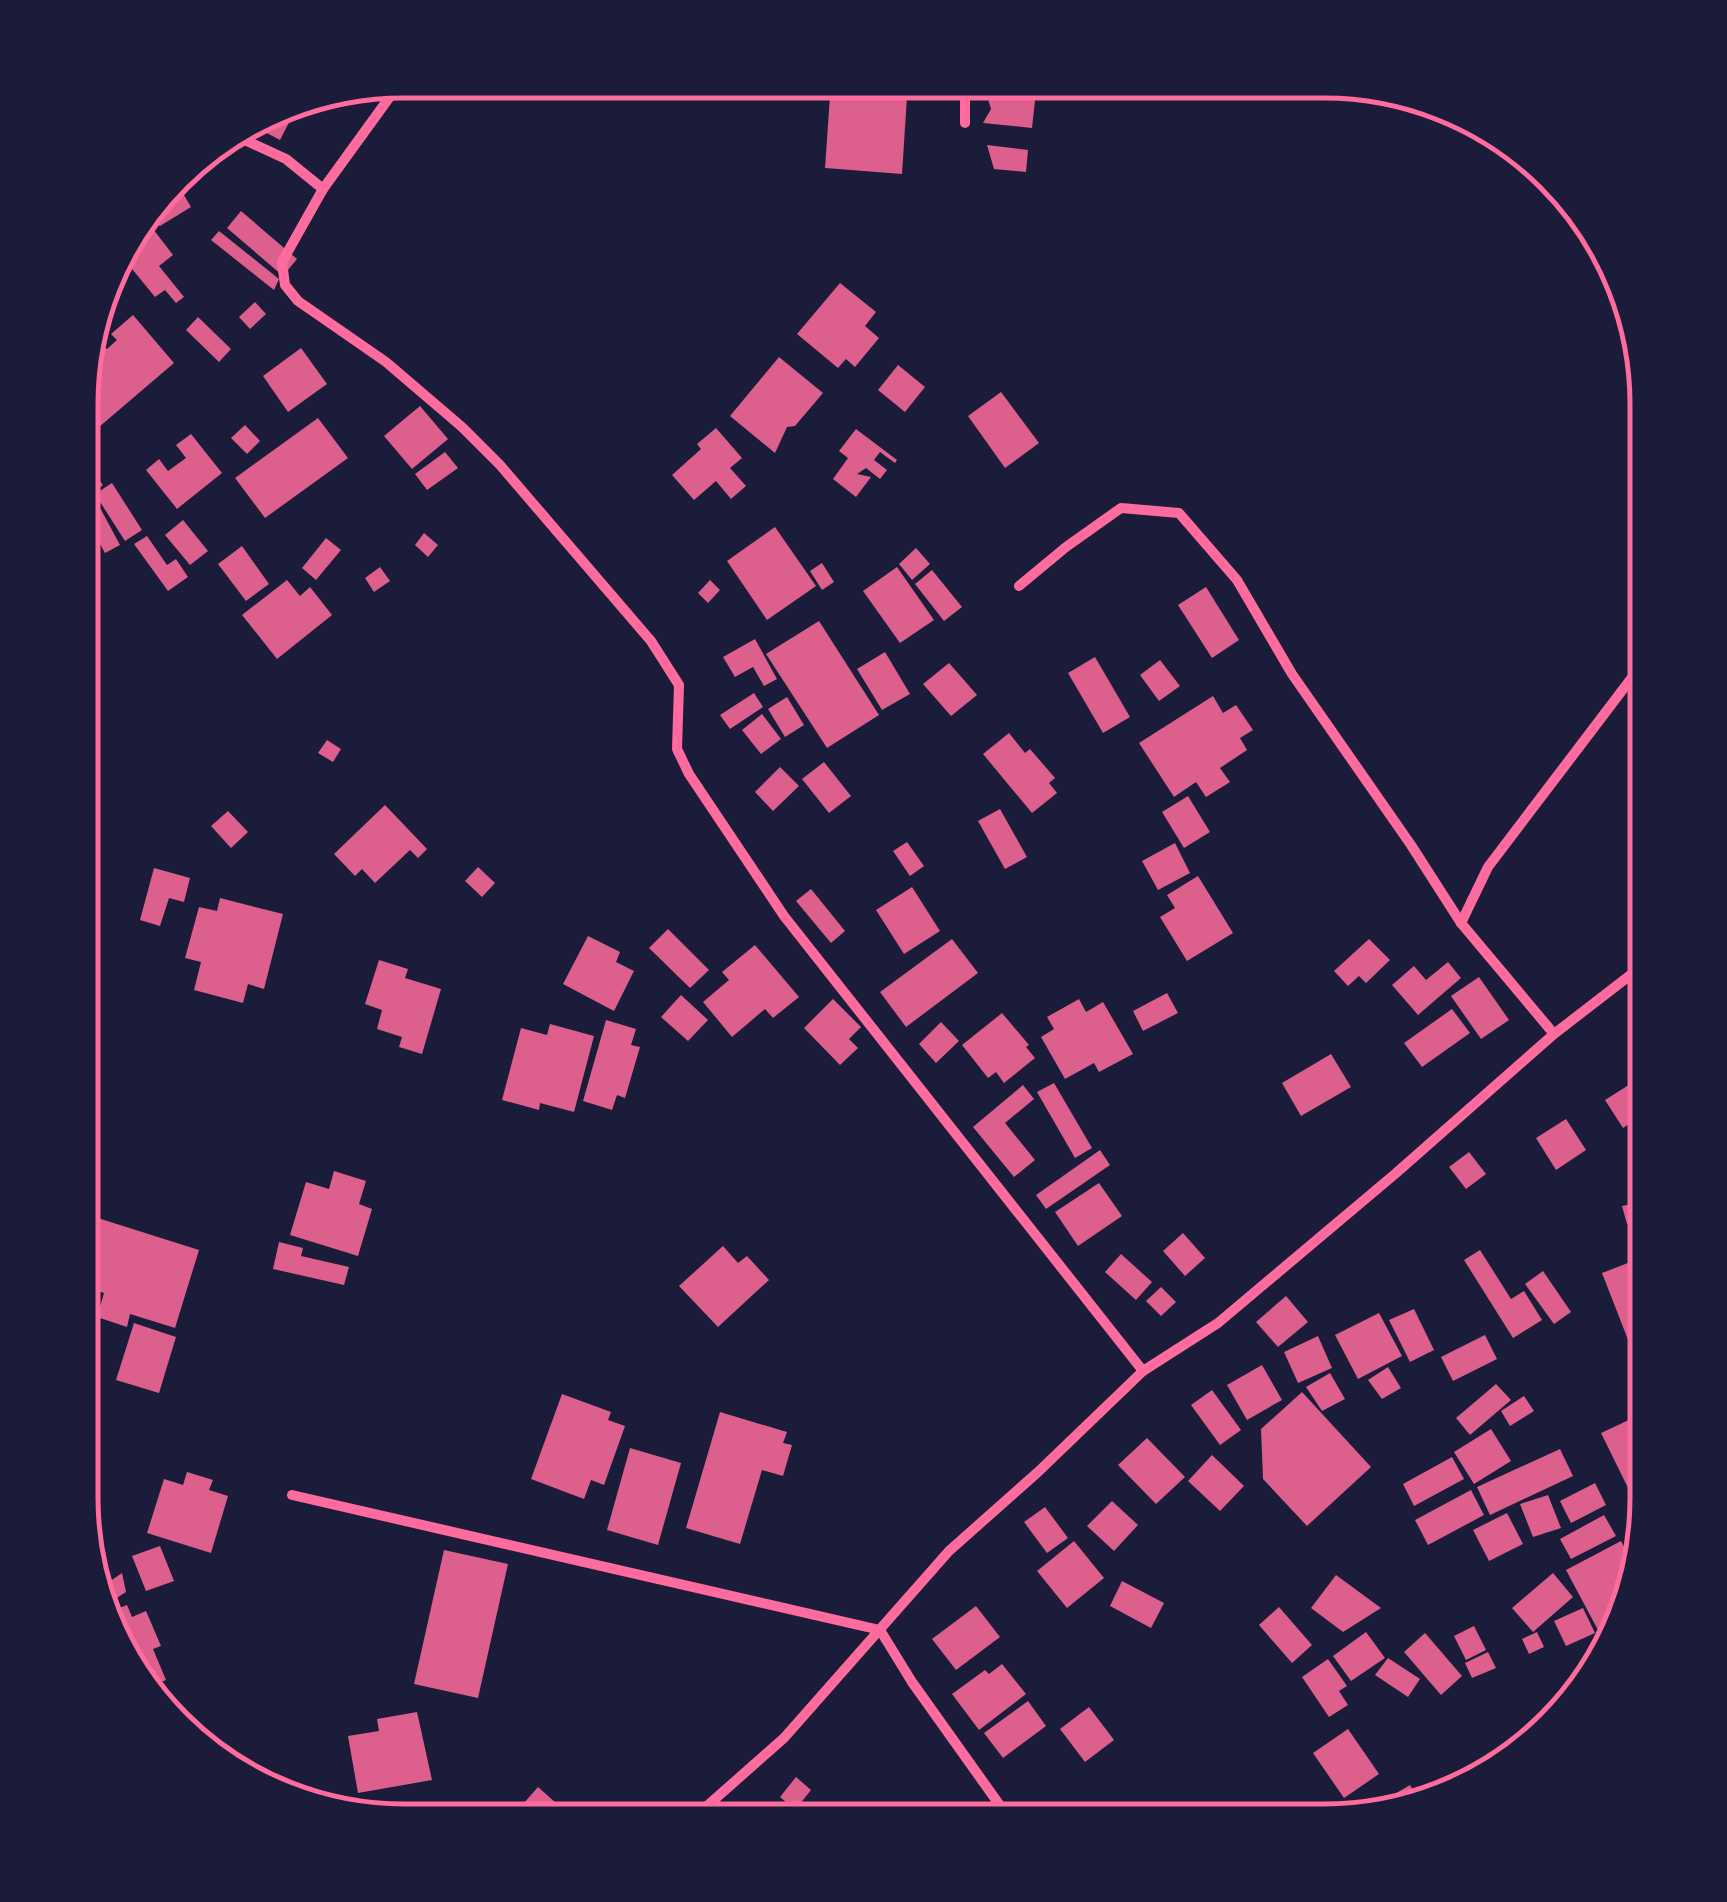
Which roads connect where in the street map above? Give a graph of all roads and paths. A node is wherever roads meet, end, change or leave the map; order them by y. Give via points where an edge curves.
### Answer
1 (965, 98) edge
2 (389, 99) edge
3 (965, 123) dead end
4 (248, 141) edge
5 (324, 189) junction
6 (1020, 586) dead end
7 (1629, 681) edge
8 (1461, 923) junction
9 (1629, 975) edge
10 (1554, 1034) junction
11 (1143, 1371) junction
12 (292, 1495) dead end
13 (880, 1630) junction
14 (711, 1804) edge
15 (998, 1804) edge

1 - 3 street
2 - 5 street
4 - 5 street via 286,159
5 - 11 street via 282,262 285,285 475,440 651,641 678,685 677,749 688,774 784,916
6 - 8 street via 1121,508 1179,514 1237,580 1292,674
7 - 8 street via 1488,867
8 - 10 street
9 - 10 street
10 - 11 street via 1218,1323
11 - 13 street via 949,1550
12 - 13 street
13 - 14 street via 784,1738
13 - 15 street

